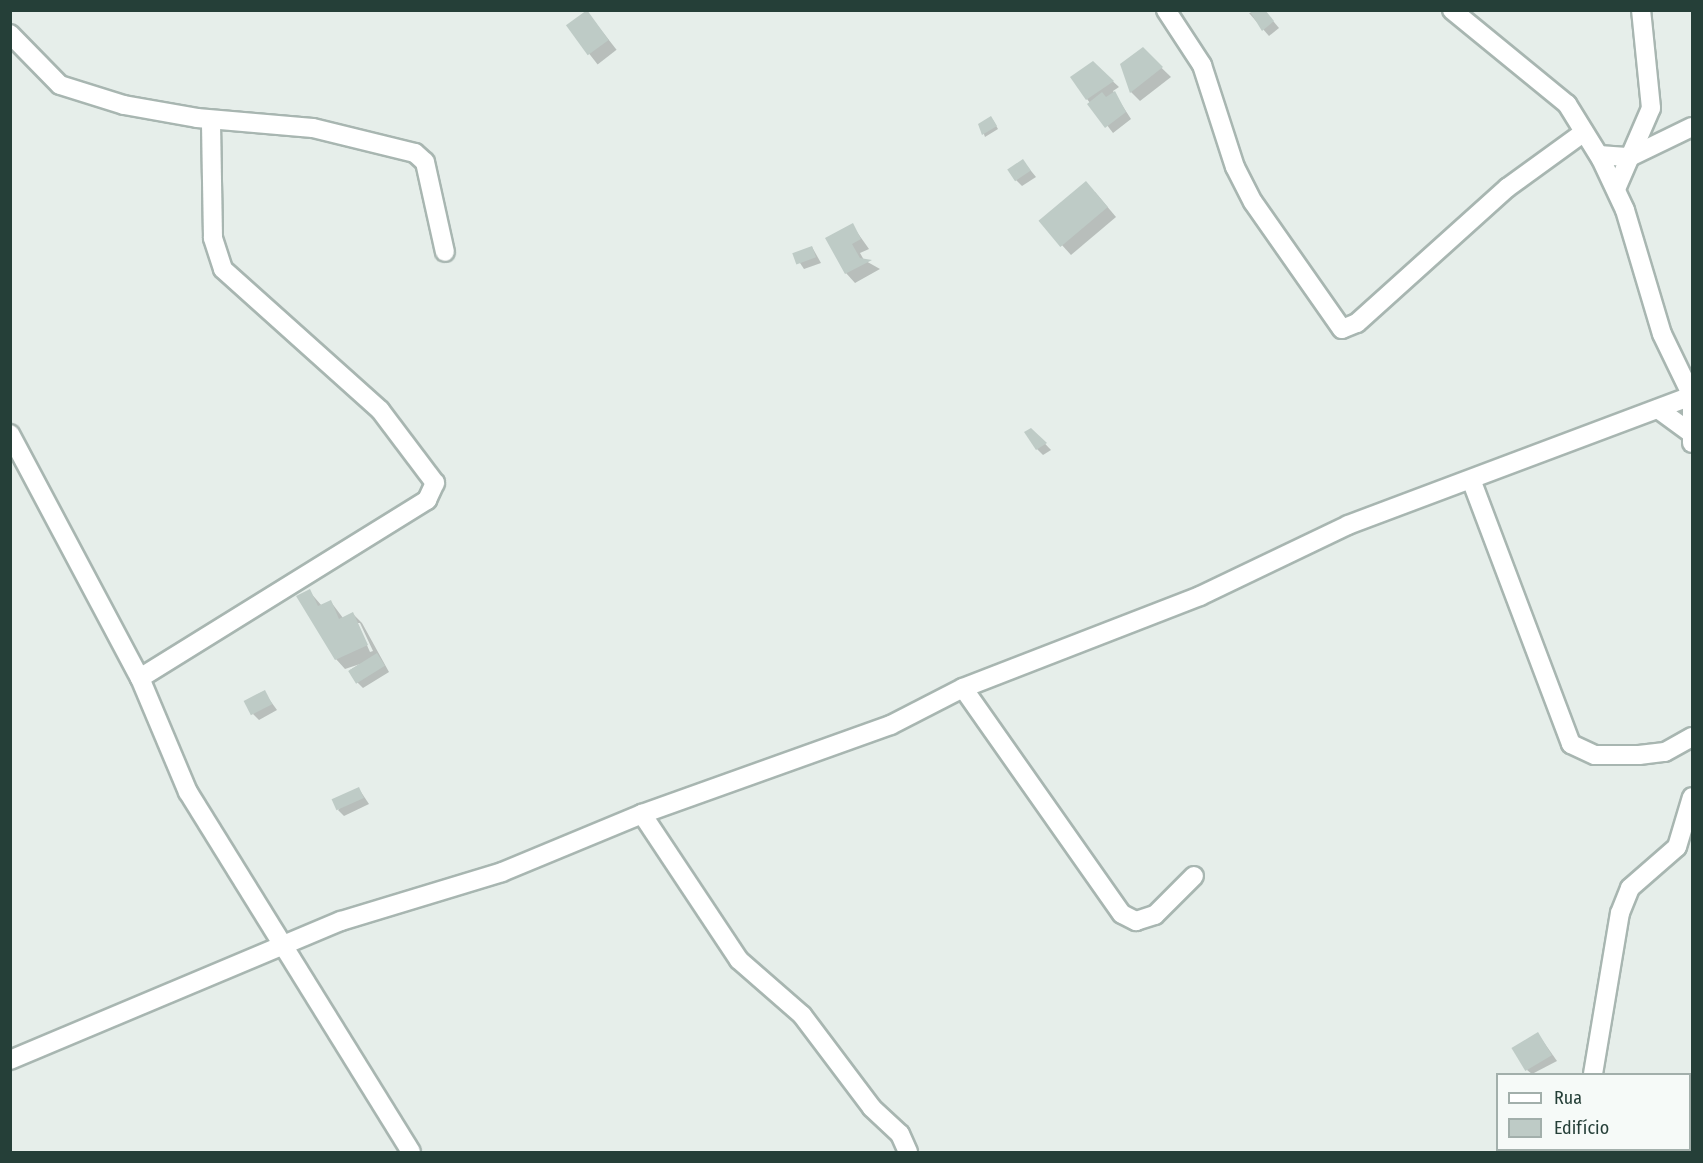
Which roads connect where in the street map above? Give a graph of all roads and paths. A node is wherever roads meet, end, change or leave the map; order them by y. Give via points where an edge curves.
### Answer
1 (1166, 10) edge
2 (1452, 10) edge
3 (1641, 10) edge
4 (10, 34) edge
5 (211, 120) junction
6 (1692, 127) edge
7 (1584, 132) junction
8 (1599, 155) junction
9 (1630, 157) junction
10 (1616, 189) junction
11 (445, 252) dead end
12 (1692, 396) edge
13 (1658, 409) junction
14 (10, 434) edge
15 (1692, 438) edge
16 (1472, 482) junction
17 (140, 678) junction
18 (963, 688) junction
19 (1692, 737) edge
20 (1692, 797) edge
21 (642, 814) junction
22 (1194, 876) dead end
23 (280, 948) junction
24 (10, 1060) edge
25 (1593, 1073) edge
26 (411, 1152) edge
27 (908, 1152) edge

1 - 7 street via 1202,65 1235,167 1253,202 1342,329 1357,323 1507,188
2 - 7 street via 1567,104
3 - 9 street via 1651,108
4 - 5 street via 60,85 124,105
5 - 11 street via 313,128 421,156
5 - 17 street via 213,238 223,268 380,410 435,483 427,500
6 - 9 street
7 - 8 street
8 - 9 street
8 - 10 street
9 - 10 street
10 - 12 street via 1662,334
12 - 13 street
12 - 15 street
13 - 15 street
13 - 16 street
14 - 17 street
16 - 18 street via 1347,525 1200,596
16 - 19 street via 1571,744 1595,755 1639,755 1665,752
17 - 23 street via 188,792
18 - 21 street via 891,725
18 - 22 street via 1122,914 1136,921 1155,915
20 - 25 street via 1677,847 1630,888 1620,913
21 - 23 street via 502,872 341,921
21 - 27 street via 739,960 802,1015 872,1108 900,1134
23 - 24 street
23 - 26 street

